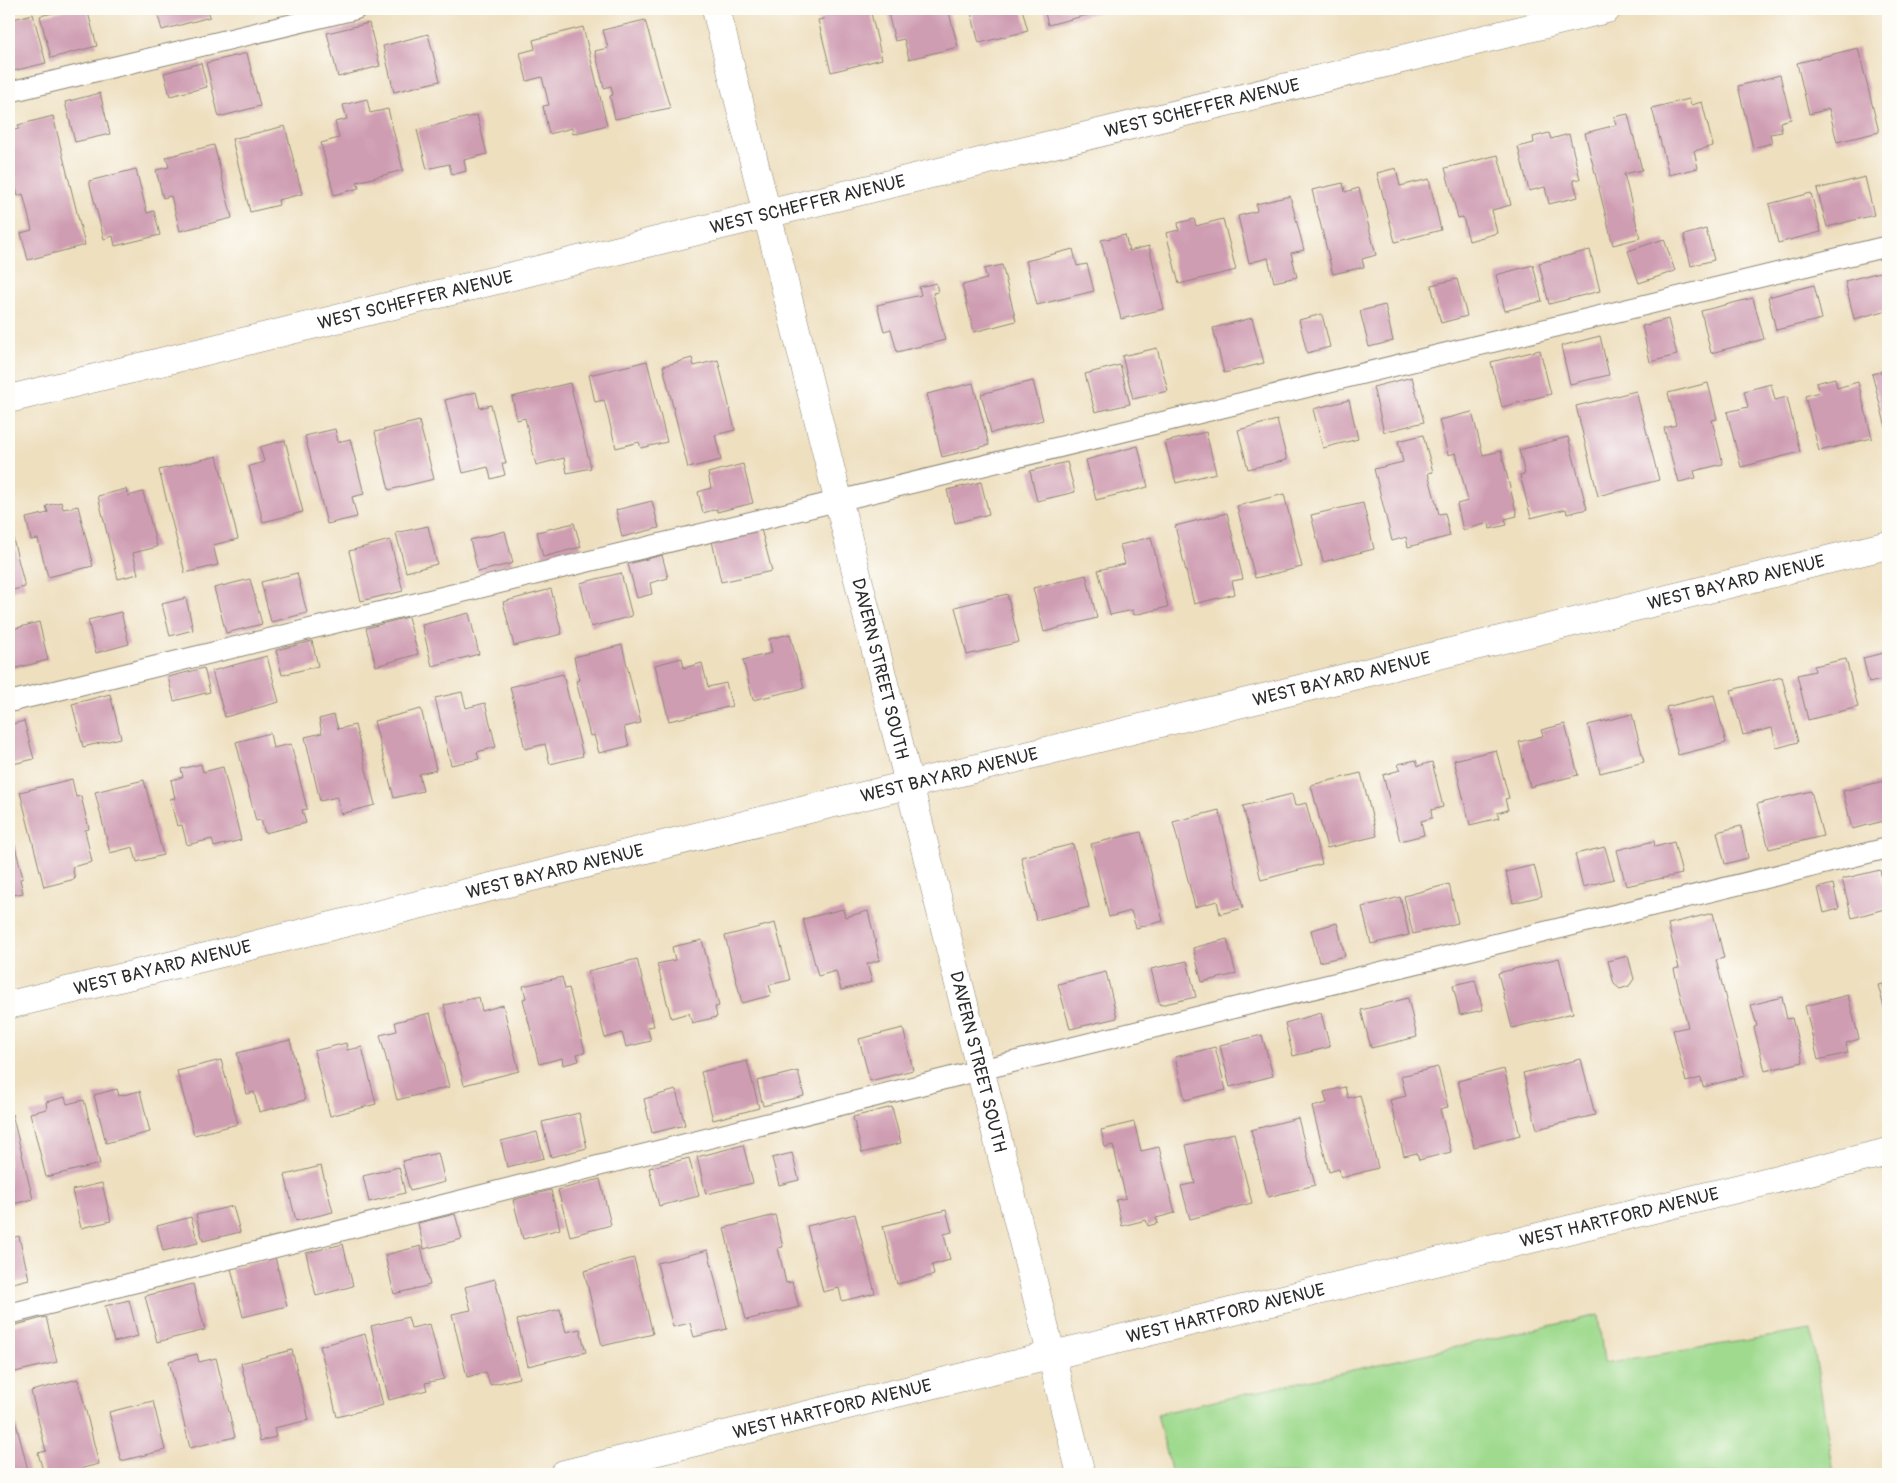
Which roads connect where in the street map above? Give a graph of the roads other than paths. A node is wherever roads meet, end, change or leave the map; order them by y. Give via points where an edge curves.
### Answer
1 (356, 9) edge
2 (716, 9) edge
3 (1607, 9) edge
4 (9, 92) edge
5 (766, 214) junction
6 (1888, 246) edge
7 (9, 399) edge
8 (838, 501) junction
9 (1888, 545) edge
10 (9, 702) edge
11 (909, 786) junction
12 (1888, 848) edge
13 (9, 1005) edge
14 (980, 1070) junction
15 (1888, 1152) edge
16 (9, 1314) edge
17 (1051, 1355) junction
18 (564, 1474) edge
19 (1081, 1474) edge

1 - 4 lane
2 - 5 street, DAVERN STREET SOUTH
3 - 5 street, WEST SCHEFFER AVENUE
5 - 7 street, WEST SCHEFFER AVENUE
5 - 8 street, DAVERN STREET SOUTH
6 - 8 lane
8 - 10 lane
8 - 11 street, DAVERN STREET SOUTH
9 - 11 street, WEST BAYARD AVENUE
11 - 13 street, WEST BAYARD AVENUE
11 - 14 street, DAVERN STREET SOUTH
12 - 14 lane
14 - 16 lane
14 - 17 street, DAVERN STREET SOUTH
15 - 17 street, WEST HARTFORD AVENUE
17 - 18 street, WEST HARTFORD AVENUE
17 - 19 street, DAVERN STREET SOUTH

